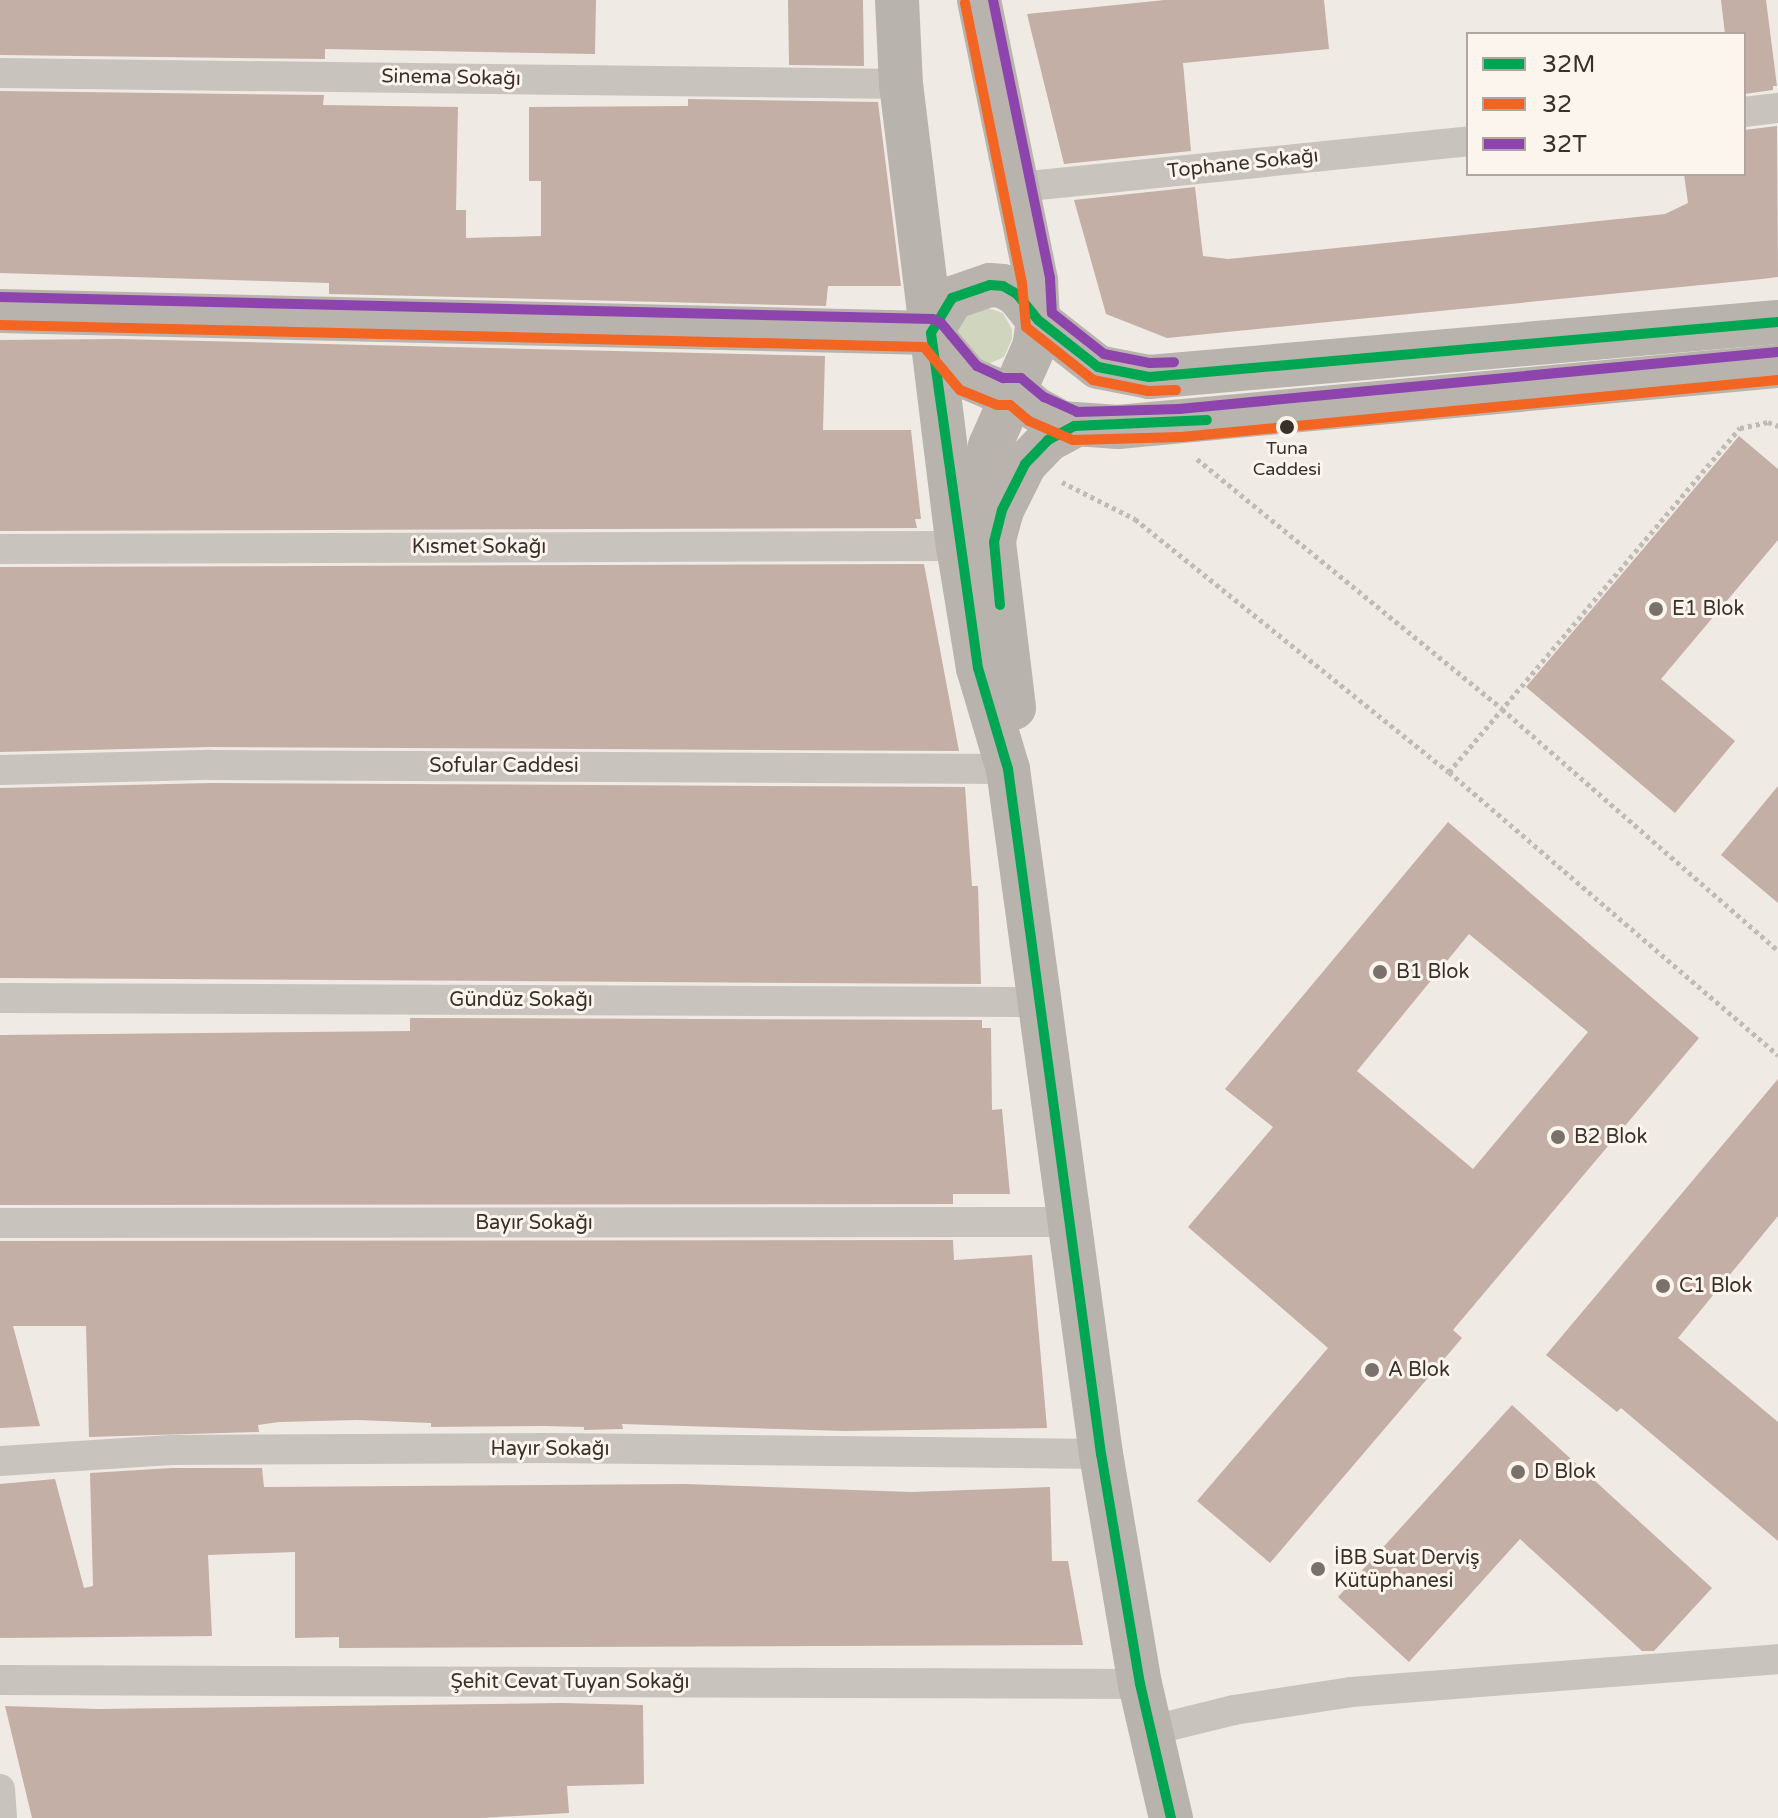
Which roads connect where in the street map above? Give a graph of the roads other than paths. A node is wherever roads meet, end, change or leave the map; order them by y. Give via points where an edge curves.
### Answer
1 (897, 0) edge
2 (985, 1) edge
3 (0, 73) edge
4 (901, 84) junction
5 (1778, 108) edge
6 (1746, 112) edge
7 (1466, 141) edge
8 (1019, 187) junction
9 (0, 311) edge
10 (1038, 320) junction
11 (1778, 322) edge
12 (931, 333) junction
13 (1778, 366) edge
14 (1015, 391) junction
15 (1074, 426) junction
16 (976, 544) junction
17 (0, 549) edge
18 (1008, 769) junction
19 (0, 770) edge
20 (0, 998) edge
21 (1042, 1002) junction
22 (1067, 1222) junction
23 (0, 1223) edge
24 (1101, 1454) junction
25 (0, 1461) edge
26 (1778, 1659) edge
27 (0, 1680) edge
28 (1140, 1684) junction
29 (1149, 1731) junction
30 (0, 1789) edge
31 (2, 1818) edge
32 (1171, 1818) edge

1 - 4 main road
2 - 8 main road
3 - 4 street, Sinema Sokağı
4 - 12 main road
5 - 6 street
7 - 8 street, Tophane Sokağı
8 - 10 main road
9 - 12 main road
10 - 11 main road via 1098,367 1149,377
10 - 12 main road via 1017,294 990,285 952,298
10 - 14 main road via 1034,347
12 - 14 main road via 968,378 1001,392
12 - 16 main road
13 - 15 main road via 1195,422
14 - 15 main road via 1036,409
14 - 16 main road via 990,446 984,473 986,515
15 - 16 main road via 1048,440 1025,464 1002,510
16 - 17 street, Kısmet Sokağı
16 - 18 main road via 1015,712
18 - 19 street, Sofular Caddesi via 211,765
18 - 21 main road
20 - 21 street, Gündüz Sokağı
21 - 22 main road
22 - 23 street, Bayır Sokağı
22 - 24 main road
24 - 25 street, Hayır Sokağı via 187,1450
24 - 28 main road
26 - 29 street via 1351,1692 1261,1705
27 - 28 street, Şehit Cevat Tuyan Sokağı
28 - 29 main road
29 - 32 main road
30 - 31 street

